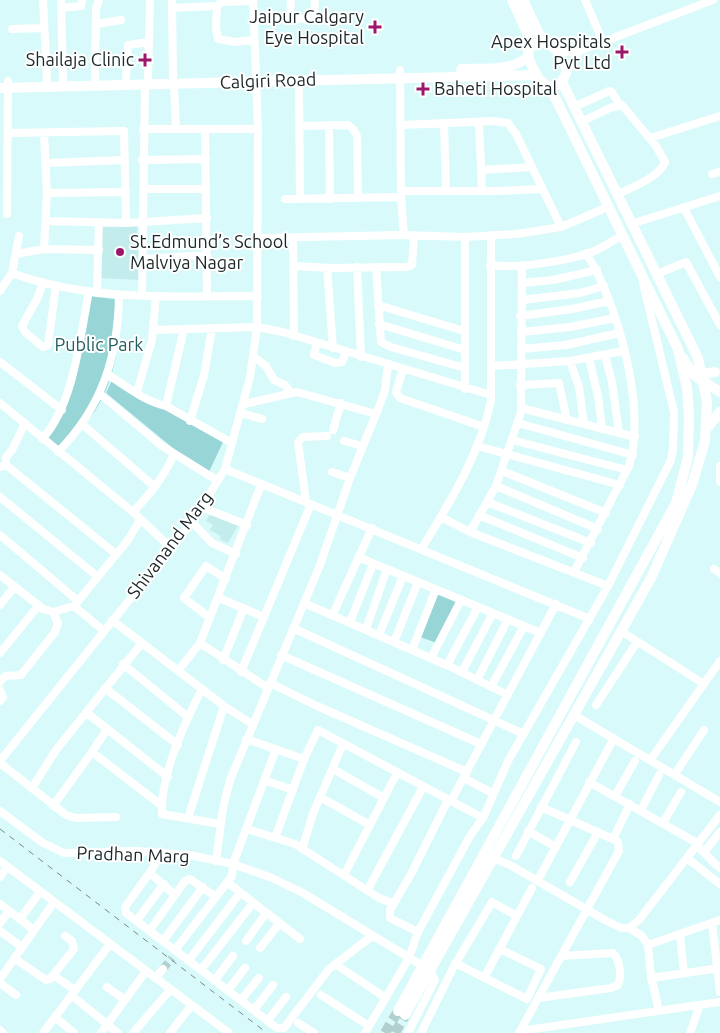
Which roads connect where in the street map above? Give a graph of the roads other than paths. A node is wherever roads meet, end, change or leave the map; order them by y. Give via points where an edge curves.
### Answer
1 (43, 0) edge
2 (82, 0) edge
3 (100, 0) edge
4 (150, 0) edge
5 (253, 0) edge
6 (291, 0) edge
7 (315, 0) edge
8 (512, 0) edge
9 (523, 0) edge
10 (585, 0) edge
11 (708, 1) edge
12 (220, 3) edge
13 (61, 4) edge
14 (172, 4) edge
15 (314, 18) junction
16 (331, 18) dead end
17 (290, 19) junction
18 (121, 20) dead end
19 (253, 20) junction
20 (97, 24) junction
21 (44, 28) junction
22 (12, 29) dead end
23 (253, 40) junction
24 (148, 42) junction
25 (603, 42) junction
26 (551, 45) junction
27 (579, 51) junction
28 (529, 53) junction
29 (567, 71) junction
30 (400, 73) junction
31 (537, 74) junction
32 (126, 78) junction
33 (256, 78) junction
34 (95, 79) junction
35 (47, 80) junction
36 (63, 80) junction
37 (174, 80) junction
38 (299, 80) junction
39 (146, 81) junction
40 (562, 82) junction
41 (4, 85) edge
42 (550, 87) junction
43 (619, 104) junction
44 (574, 107) junction
45 (720, 116) edge
46 (479, 122) junction
47 (582, 122) junction
48 (444, 123) junction
49 (402, 124) junction
50 (329, 125) junction
51 (300, 126) junction
52 (205, 128) junction
53 (143, 129) junction
54 (176, 129) junction
55 (258, 129) junction
56 (8, 133) junction
57 (44, 133) junction
58 (650, 138) junction
59 (206, 159) junction
60 (125, 160) junction
61 (142, 160) junction
62 (45, 163) junction
63 (532, 167) junction
64 (482, 170) junction
65 (4, 174) edge
66 (144, 189) junction
67 (206, 189) junction
68 (542, 189) junction
69 (446, 191) junction
70 (482, 191) junction
71 (126, 192) junction
72 (47, 194) junction
73 (401, 194) junction
74 (617, 195) junction
75 (720, 196) edge
76 (358, 198) junction
77 (285, 199) dead end
78 (300, 199) junction
79 (330, 199) junction
80 (608, 207) junction
81 (684, 208) junction
82 (8, 214) dead end
83 (207, 218) junction
84 (46, 222) junction
85 (99, 222) junction
86 (126, 222) junction
87 (144, 222) junction
88 (631, 224) junction
89 (560, 226) junction
90 (404, 235) junction
91 (491, 235) junction
92 (19, 236) dead end
93 (414, 236) junction
94 (623, 236) junction
95 (293, 237) junction
96 (465, 237) junction
97 (258, 238) junction
98 (44, 249) junction
99 (99, 250) junction
100 (586, 253) junction
101 (16, 254) junction
102 (207, 255) junction
103 (144, 259) junction
104 (490, 265) junction
105 (522, 265) junction
106 (294, 266) junction
107 (357, 267) junction
108 (376, 267) junction
109 (328, 268) junction
110 (597, 270) junction
111 (0, 273) edge
112 (10, 274) junction
113 (643, 274) junction
114 (657, 274) junction
115 (720, 276) edge
116 (43, 282) junction
117 (522, 282) junction
118 (56, 285) junction
119 (604, 286) junction
120 (0, 291) edge
121 (93, 292) junction
122 (119, 295) junction
123 (142, 296) junction
124 (156, 296) junction
125 (208, 296) junction
126 (258, 296) junction
127 (522, 300) junction
128 (609, 301) junction
129 (378, 305) junction
130 (520, 316) junction
131 (615, 318) junction
132 (378, 324) junction
133 (720, 325) edge
134 (258, 327) junction
135 (212, 328) junction
136 (184, 329) junction
137 (153, 330) junction
138 (464, 331) junction
139 (521, 332) junction
140 (619, 333) junction
141 (294, 336) junction
142 (317, 343) junction
143 (333, 348) junction
144 (521, 349) junction
145 (678, 349) junction
146 (464, 350) junction
147 (623, 351) junction
148 (346, 352) junction
149 (606, 355) junction
150 (254, 357) junction
151 (361, 357) junction
152 (589, 358) junction
153 (698, 358) junction
154 (570, 361) junction
155 (0, 362) edge
156 (522, 364) junction
157 (388, 365) junction
158 (490, 366) junction
159 (465, 368) junction
160 (403, 370) junction
161 (107, 374) junction
162 (717, 374) edge
163 (700, 376) junction
164 (520, 385) junction
165 (687, 388) junction
166 (465, 389) junction
167 (136, 392) junction
168 (291, 392) junction
169 (720, 392) edge
170 (100, 394) junction
171 (491, 395) junction
172 (0, 403) edge
173 (340, 403) junction
174 (244, 404) junction
175 (166, 406) junction
176 (521, 408) junction
177 (62, 410) junction
178 (720, 412) edge
179 (241, 413) junction
180 (376, 414) junction
181 (262, 419) dead end
182 (190, 420) junction
183 (567, 420) junction
184 (25, 423) junction
185 (518, 423) junction
186 (82, 424) junction
187 (584, 424) junction
188 (484, 427) junction
189 (602, 429) junction
190 (707, 429) junction
191 (619, 433) junction
192 (635, 437) junction
193 (42, 440) junction
194 (512, 440) junction
195 (344, 441) dead end
196 (232, 443) junction
197 (362, 446) junction
198 (477, 446) junction
199 (58, 452) junction
200 (174, 454) junction
201 (633, 454) junction
202 (506, 455) junction
203 (3, 466) edge
204 (720, 466) edge
205 (225, 469) junction
206 (627, 470) junction
207 (502, 471) junction
208 (332, 472) dead end
209 (350, 478) junction
210 (218, 481) junction
211 (720, 482) edge
212 (620, 485) junction
213 (261, 486) junction
214 (496, 486) junction
215 (155, 487) junction
216 (0, 497) edge
217 (487, 502) junction
218 (309, 503) junction
219 (202, 507) junction
220 (133, 512) junction
221 (606, 512) junction
222 (479, 515) junction
223 (339, 516) junction
224 (441, 517) junction
225 (140, 520) junction
226 (192, 522) junction
227 (247, 525) junction
228 (372, 528) junction
229 (598, 529) junction
230 (470, 532) junction
231 (0, 535) edge
232 (591, 544) junction
233 (170, 547) junction
234 (422, 548) junction
235 (116, 554) junction
236 (236, 554) junction
237 (358, 557) junction
238 (583, 558) junction
239 (373, 564) junction
240 (387, 570) junction
241 (574, 572) junction
242 (0, 575) edge
243 (403, 576) junction
244 (98, 577) junction
245 (226, 579) junction
246 (418, 582) junction
247 (14, 586) junction
248 (608, 586) junction
249 (436, 589) junction
250 (219, 598) junction
251 (461, 600) junction
252 (304, 602) junction
253 (76, 604) junction
254 (556, 604) junction
255 (0, 605) edge
256 (38, 605) junction
257 (478, 607) junction
258 (244, 608) junction
259 (53, 612) junction
260 (493, 613) junction
261 (333, 614) junction
262 (264, 617) junction
263 (210, 618) junction
264 (590, 618) junction
265 (112, 620) junction
266 (508, 620) junction
267 (350, 622) junction
268 (524, 626) junction
269 (293, 628) junction
270 (366, 629) junction
271 (104, 631) junction
272 (622, 631) junction
273 (541, 633) junction
274 (379, 635) junction
275 (394, 642) junction
276 (637, 642) junction
277 (142, 643) junction
278 (200, 643) junction
279 (412, 650) junction
280 (0, 653) edge
281 (281, 655) junction
282 (431, 658) junction
283 (223, 660) junction
284 (720, 661) edge
285 (123, 664) junction
286 (447, 665) junction
287 (178, 671) junction
288 (241, 672) junction
289 (462, 672) junction
290 (477, 680) junction
291 (0, 682) edge
292 (704, 684) junction
293 (269, 686) junction
294 (492, 686) junction
295 (105, 688) junction
296 (202, 689) junction
297 (0, 690) edge
298 (508, 695) junction
299 (0, 701) edge
300 (596, 705) dead end
301 (224, 706) junction
302 (87, 713) junction
303 (574, 715) junction
304 (188, 717) junction
305 (494, 720) junction
306 (252, 724) junction
307 (107, 730) junction
308 (704, 730) dead end
309 (524, 734) junction
310 (614, 738) junction
311 (246, 739) junction
312 (576, 742) dead end
313 (343, 744) junction
314 (481, 744) junction
315 (178, 745) junction
316 (276, 749) junction
317 (92, 752) junction
318 (304, 759) junction
319 (651, 759) junction
320 (635, 761) dead end
321 (0, 762) edge
322 (333, 769) junction
323 (397, 773) junction
324 (675, 774) junction
325 (465, 775) junction
326 (659, 775) dead end
327 (168, 776) junction
328 (264, 780) junction
329 (589, 782) junction
330 (424, 787) junction
331 (32, 788) junction
332 (293, 790) junction
333 (681, 792) dead end
334 (492, 793) junction
335 (615, 796) junction
336 (320, 797) junction
337 (384, 798) junction
338 (449, 800) junction
339 (720, 802) edge
340 (630, 804) junction
341 (161, 805) junction
342 (52, 806) junction
343 (541, 807) junction
344 (641, 810) junction
345 (2, 813) edge
346 (720, 815) edge
347 (116, 817) dead end
348 (188, 818) junction
349 (483, 818) junction
350 (569, 820) junction
351 (663, 823) junction
352 (220, 824) junction
353 (370, 825) junction
354 (717, 826) edge
355 (247, 829) junction
356 (528, 832) junction
357 (598, 832) junction
358 (720, 832) edge
359 (275, 838) junction
360 (613, 839) junction
361 (697, 845) junction
362 (556, 847) junction
363 (302, 849) junction
364 (705, 851) junction
365 (160, 853) junction
366 (490, 856) junction
367 (516, 856) dead end
368 (687, 858) junction
369 (0, 861) edge
370 (216, 861) junction
371 (233, 864) junction
372 (8, 867) junction
373 (720, 868) edge
374 (150, 873) junction
375 (344, 875) junction
376 (0, 877) edge
377 (538, 880) junction
378 (227, 882) junction
379 (570, 882) dead end
380 (164, 884) junction
381 (720, 884) edge
382 (203, 887) junction
383 (532, 888) dead end
384 (368, 889) junction
385 (40, 892) junction
386 (240, 893) junction
387 (175, 895) junction
388 (216, 897) junction
389 (54, 902) junction
390 (0, 904) edge
391 (253, 904) junction
392 (394, 904) junction
393 (587, 909) junction
394 (10, 912) junction
395 (266, 913) junction
396 (517, 916) junction
397 (20, 919) junction
398 (136, 920) junction
399 (720, 920) edge
400 (712, 923) junction
401 (0, 924) edge
402 (279, 924) junction
403 (629, 928) junction
404 (34, 930) junction
405 (150, 930) junction
406 (0, 931) edge
407 (418, 932) junction
408 (680, 935) junction
409 (65, 936) dead end
410 (372, 936) junction
411 (300, 938) dead end
412 (246, 940) dead end
413 (163, 941) junction
414 (110, 944) junction
415 (648, 944) junction
416 (22, 947) junction
417 (260, 948) dead end
418 (500, 949) junction
419 (175, 953) junction
420 (233, 956) dead end
421 (561, 956) junction
422 (14, 958) junction
423 (409, 958) junction
424 (189, 960) junction
425 (456, 963) junction
426 (335, 964) junction
427 (246, 968) dead end
428 (719, 968) edge
429 (163, 969) tunnel mouth
430 (428, 969) junction
431 (202, 970) junction
432 (146, 972) junction
433 (684, 973) junction
434 (53, 975) junction
435 (0, 978) edge
436 (155, 978) junction
437 (258, 978) dead end
438 (484, 978) junction
439 (651, 978) junction
440 (215, 980) junction
441 (0, 983) edge
442 (273, 985) dead end
443 (107, 987) dead end
444 (170, 990) junction
445 (228, 990) junction
446 (73, 992) junction
447 (720, 992) edge
448 (16, 995) dead end
449 (321, 995) dead end
450 (286, 996) dead end
451 (386, 998) junction
452 (538, 998) junction
453 (125, 1000) junction
454 (241, 1000) junction
455 (720, 1002) edge
456 (423, 1004) junction
457 (700, 1005) junction
458 (192, 1006) junction
459 (433, 1009) junction
460 (254, 1010) junction
461 (659, 1011) junction
462 (402, 1013) tunnel mouth
463 (55, 1016) junction
464 (268, 1020) junction
465 (298, 1022) dead end
466 (520, 1022) dead end
467 (107, 1025) junction
468 (0, 1030) edge
469 (367, 1030) edge
470 (225, 1032) edge
471 (424, 1032) edge
472 (518, 1032) edge
473 (3, 1033) edge
474 (42, 1033) edge
475 (74, 1033) edge
476 (101, 1033) edge
477 (118, 1033) edge
478 (133, 1033) edge
479 (170, 1033) edge
480 (314, 1033) edge
481 (408, 1033) edge
482 (690, 1033) edge

1 - 21 street
2 - 13 street via 81,6
3 - 20 street via 96,10
4 - 24 street
5 - 12 street
5 - 19 street, Shivanand Marg
6 - 17 street
7 - 15 street
8 - 28 main road via 530,38
9 - 26 main road via 539,34
10 - 25 street
11 - 25 street
12 - 14 street
12 - 23 street via 216,28 218,38 236,42
13 - 36 street
14 - 37 street
15 - 16 street
15 - 17 street
17 - 19 street
18 - 20 street
19 - 23 street, Shivanand Marg
20 - 34 street
21 - 22 street
21 - 35 street
23 - 33 street, Shivanand Marg
24 - 32 street via 128,45
24 - 39 street
25 - 27 street
26 - 27 street via 571,52
26 - 28 main road, Calgiri Road via 539,42
26 - 29 main road
27 - 29 street
28 - 30 main road, Calgiri Road via 520,64 507,68
28 - 31 main road
29 - 40 main road
30 - 31 main road, Calgiri Road
30 - 33 main road, Calgiri Road
30 - 38 main road, Calgiri Road
30 - 49 street
31 - 42 main road via 543,85
32 - 34 main road, Calgiri Road
32 - 39 main road, Calgiri Road
33 - 37 main road, Calgiri Road
33 - 38 main road, Calgiri Road
33 - 55 street, Shivanand Marg
34 - 36 main road, Calgiri Road
35 - 36 main road, Calgiri Road
35 - 41 main road, Calgiri Road
37 - 39 main road, Calgiri Road
37 - 54 street
38 - 51 street
39 - 41 main road, Calgiri Road
39 - 53 street
40 - 42 main road
40 - 44 main road
41 - 56 street
42 - 80 main road
43 - 44 street via 609,91
43 - 47 street
43 - 58 street via 628,109
44 - 47 main road
45 - 58 street
46 - 48 street
46 - 63 street via 508,123
46 - 64 street
47 - 74 main road
48 - 49 street
48 - 69 street
49 - 73 street
50 - 51 street
50 - 76 street via 348,125 357,136
50 - 79 street
51 - 78 street
52 - 54 street
52 - 55 street
52 - 59 street
53 - 54 street
53 - 61 street
55 - 97 street, Shivanand Marg
56 - 57 street
56 - 65 street
57 - 60 street via 124,132
57 - 62 street
58 - 74 street via 665,162 662,168
59 - 61 street
59 - 67 street
60 - 62 street
60 - 71 street
61 - 66 street
62 - 72 street
63 - 64 street
63 - 68 street
64 - 70 street
65 - 82 street
66 - 67 street
66 - 87 street
67 - 83 street
68 - 70 street
68 - 89 street
69 - 70 street
69 - 73 street
71 - 72 street
71 - 86 street
72 - 84 street
73 - 76 street
73 - 90 street
74 - 88 main road
75 - 81 street
76 - 79 street
77 - 78 street
78 - 79 street
80 - 89 street
80 - 94 main road
81 - 88 street
81 - 115 street
83 - 87 street
83 - 102 street
84 - 85 street
84 - 98 street
85 - 86 street
85 - 99 street
86 - 87 street
87 - 103 street
88 - 114 main road
89 - 91 street via 538,232
90 - 93 street
90 - 95 street
91 - 96 street
91 - 104 street
92 - 101 street
93 - 96 street
93 - 108 street via 412,265
94 - 100 street
94 - 113 main road
95 - 97 street
95 - 106 street
96 - 138 street
97 - 126 street, Shivanand Marg
98 - 99 street
98 - 101 street
99 - 121 street
100 - 105 street
100 - 110 street
101 - 112 street
102 - 103 street
102 - 125 street
103 - 123 street
104 - 105 street
104 - 158 street
105 - 117 street
106 - 109 street
106 - 141 street
107 - 108 street
107 - 109 street
107 - 151 street
108 - 129 street
109 - 143 street
110 - 117 street via 553,280
110 - 119 street
111 - 112 street
112 - 116 street
112 - 120 street
113 - 145 main road
113 - 248 street via 644,290 672,404 674,449 665,474
114 - 133 street via 686,262
114 - 153 main road
116 - 118 street
116 - 118 street via 22,326 43,347 48,345 50,336
117 - 127 street
118 - 121 street
119 - 127 street via 580,293
119 - 128 street
121 - 122 street
121 - 177 street
122 - 123 street
122 - 161 street via 119,325
123 - 124 street
124 - 125 street
124 - 137 street
125 - 126 street
126 - 134 street, Shivanand Marg
127 - 130 street
128 - 130 street
128 - 131 street
129 - 132 street
129 - 138 street
130 - 139 street
131 - 139 street
131 - 140 street
132 - 146 street
132 - 159 street via 384,344
134 - 135 street
134 - 141 street
134 - 150 street, Shivanand Marg
135 - 136 street
135 - 182 street via 204,375
136 - 137 street
136 - 175 street
137 - 167 street
138 - 146 street
139 - 144 street
140 - 144 street via 566,345
140 - 147 street
141 - 142 street
142 - 143 street
142 - 148 street via 314,355 335,363 342,362
143 - 148 street
144 - 156 street
145 - 163 main road
145 - 165 main road
146 - 159 street
147 - 149 street
147 - 192 street via 634,398
148 - 151 street
149 - 152 street
149 - 191 street
150 - 168 street via 269,370 274,380 283,383
150 - 174 street, Shivanand Marg
151 - 157 street
152 - 154 street
152 - 189 street
153 - 162 main road
153 - 163 main road
154 - 156 street
154 - 187 street via 579,386
155 - 177 street
156 - 158 street
156 - 164 street
157 - 160 street
157 - 180 street via 385,390
158 - 171 street
159 - 166 street
160 - 166 street
160 - 188 street via 396,392 400,398
161 - 167 street
161 - 170 street
162 - 163 main road
163 - 165 main road
163 - 169 main road
163 - 190 main road via 707,408
164 - 176 street
164 - 183 street via 559,383
165 - 366 main road via 688,457 676,503
166 - 171 street
167 - 175 street
168 - 173 street
168 - 174 street
170 - 186 street
170 - 200 street
171 - 188 street
172 - 184 street
173 - 180 street
173 - 218 street via 330,433 303,437 298,442
174 - 179 street, Shivanand Marg
175 - 182 street
176 - 183 street
176 - 185 street
177 - 193 street via 54,427
178 - 190 main road
179 - 181 street
179 - 196 street, Shivanand Marg
180 - 197 street
182 - 196 street
183 - 187 street
184 - 193 street
184 - 203 street
185 - 194 street
185 - 201 street
186 - 199 street
186 - 215 street
187 - 189 street
188 - 198 street
189 - 191 street
190 - 272 main road via 692,485 651,578
191 - 192 street
192 - 201 street
193 - 199 street
194 - 202 street
194 - 206 street
195 - 197 street
196 - 205 street, Shivanand Marg
197 - 209 street
198 - 202 street
198 - 224 street
199 - 220 street
200 - 210 street
200 - 215 street via 166,473
201 - 206 street
202 - 207 street
202 - 212 street
203 - 235 street
204 - 211 street
205 - 210 street, Shivanand Marg
205 - 213 street
206 - 212 street
207 - 214 street
207 - 221 street
208 - 209 street
209 - 223 street
210 - 219 street, Shivanand Marg
212 - 221 street
213 - 218 street
213 - 227 street
214 - 217 street
214 - 229 street
215 - 220 street
216 - 244 street
217 - 222 street
217 - 232 street
218 - 223 street
218 - 262 street via 292,554
219 - 226 street, Shivanand Marg
219 - 227 street
220 - 225 street
221 - 229 street
222 - 230 street
222 - 238 street
223 - 228 street
223 - 252 street
224 - 230 street
224 - 234 street
225 - 233 street
225 - 235 street
226 - 233 street, Shivanand Marg
226 - 236 street via 212,543
227 - 236 street
228 - 234 street
228 - 237 street
229 - 232 street
230 - 241 street
231 - 253 street
232 - 238 street
233 - 265 street, Shivanand Marg
234 - 254 street
235 - 244 street
236 - 245 street
237 - 239 street
237 - 261 street
238 - 241 street
239 - 240 street
239 - 267 street
240 - 243 street
240 - 270 street
241 - 248 street
242 - 247 street
243 - 246 street
243 - 274 street
244 - 253 street
245 - 250 street
245 - 263 street via 206,566 184,598
246 - 249 street
246 - 275 street
247 - 255 street
247 - 256 street
248 - 264 street
249 - 251 street
249 - 279 street
250 - 258 street
250 - 263 street
251 - 257 street
251 - 282 street
252 - 261 street
252 - 269 street
253 - 259 street
253 - 271 street
254 - 264 street
254 - 273 street
256 - 259 street
256 - 280 street
257 - 260 street
257 - 286 street
258 - 262 street
258 - 283 street
259 - 291 street via 58,623 55,632 20,675 5,676
260 - 266 street
260 - 289 street
261 - 267 street
262 - 288 street
263 - 278 street
264 - 309 street
265 - 271 street, Shivanand Marg
265 - 277 street
266 - 268 street
266 - 290 street
267 - 270 street
268 - 273 street
268 - 294 street
269 - 281 street
269 - 305 street
270 - 274 street
271 - 321 street, Shivanand Marg
272 - 276 street
272 - 303 main road
273 - 298 street
274 - 275 street
275 - 279 street
276 - 292 street
276 - 300 street
277 - 285 street
277 - 287 street
278 - 283 street
278 - 287 street
279 - 282 street
281 - 293 street
281 - 314 street
282 - 286 street
283 - 288 street
284 - 292 street
285 - 295 street
285 - 304 street
286 - 289 street
287 - 296 street
288 - 293 street
289 - 290 street
290 - 294 street
292 - 319 street
293 - 306 street
293 - 325 street
294 - 298 street
295 - 302 street
295 - 315 street
296 - 301 street
296 - 304 street
297 - 299 street via 3,697
298 - 305 street
301 - 306 street
301 - 348 street
302 - 307 street
302 - 331 street via 56,750
303 - 310 street
303 - 366 main road
304 - 315 street
305 - 309 street
305 - 314 street
306 - 311 street
307 - 317 street
307 - 327 street
308 - 324 street
309 - 334 street
310 - 319 street
310 - 329 street
311 - 316 street
311 - 352 street via 230,780
312 - 343 street
313 - 318 street via 318,730
313 - 322 street
313 - 323 street
314 - 325 street
315 - 327 street
316 - 318 street
316 - 328 street
317 - 341 street
317 - 342 street
318 - 332 street
319 - 324 street
320 - 335 street
321 - 331 street
322 - 336 street
322 - 337 street
323 - 330 street
323 - 337 street
324 - 339 street
325 - 334 street
325 - 338 street
326 - 344 street
327 - 341 street
328 - 332 street
328 - 355 street
329 - 335 street
329 - 350 street
330 - 338 street
330 - 384 street
331 - 342 street
332 - 359 street
333 - 351 street
334 - 349 street
335 - 340 street
336 - 353 street
336 - 363 street
337 - 353 street
338 - 349 street
338 - 392 street
340 - 344 street
340 - 360 street
341 - 348 street via 162,814
342 - 347 street via 76,818
343 - 350 street
343 - 356 street
344 - 351 street
345 - 365 street, Pradhan Marg via 43,843 64,853
346 - 354 street
348 - 352 street
349 - 407 street
350 - 357 street
350 - 362 street
351 - 361 street
352 - 370 street
353 - 375 street
354 - 361 street
355 - 359 street
355 - 371 street
356 - 362 street
356 - 367 street
357 - 360 street
357 - 379 street
358 - 364 street
359 - 363 street
360 - 393 street via 618,842 619,850
361 - 364 street
361 - 368 street
362 - 377 street
363 - 375 street
364 - 373 street via 711,862
365 - 370 street, Pradhan Marg
365 - 374 street
366 - 377 street
366 - 430 main road
368 - 381 street
368 - 403 street via 640,920
369 - 372 street
370 - 371 street, Pradhan Marg
371 - 378 street via 232,876
371 - 410 street, Pradhan Marg via 286,884
372 - 376 street
372 - 385 street
374 - 380 street
374 - 398 street via 125,907 126,913
375 - 384 street
377 - 393 street
378 - 386 street
378 - 388 street
380 - 387 street
380 - 398 street
382 - 387 street via 190,878
382 - 388 street
382 - 413 street
383 - 396 street
384 - 392 street
385 - 389 street
385 - 397 street
386 - 391 street
386 - 424 street
387 - 405 street
388 - 419 street
389 - 404 street
389 - 414 street
390 - 394 street
391 - 395 street
391 - 431 street
392 - 407 street via 390,918
393 - 403 street via 621,928
393 - 421 street
394 - 397 street
394 - 401 street
395 - 402 street
395 - 412 street
396 - 418 street
396 - 425 street via 492,902
397 - 404 street
398 - 405 street
399 - 400 street
400 - 408 street
400 - 428 street
402 - 411 street
402 - 417 street
403 - 415 street
404 - 416 street
405 - 413 street
406 - 416 street
407 - 423 street
408 - 415 street
408 - 433 street
409 - 434 street via 72,941 74,949
410 - 423 street, Pradhan Marg
410 - 426 street
413 - 419 street
414 - 432 street
414 - 446 street
415 - 439 street
416 - 422 street
418 - 438 street
418 - 438 street via 541,969 527,1000
419 - 424 street
420 - 440 street
421 - 452 street
421 - 452 street via 613,953 617,956 618,985
422 - 434 street via 46,980
422 - 435 street
423 - 430 street, Pradhan Marg
423 - 451 street
424 - 431 street
425 - 438 street
425 - 459 street
426 - 451 street
426 - 464 street via 284,1028 278,1028
427 - 445 street
428 - 433 street
428 - 447 street
429 - 436 street
430 - 456 street via 435,980
430 - 462 main road
431 - 440 street
432 - 436 street
432 - 453 street
433 - 439 street
434 - 446 street
436 - 444 street
437 - 454 street
439 - 461 street
440 - 445 street
441 - 448 street
442 - 460 street
443 - 453 street
444 - 458 street
444 - 478 street
445 - 454 street
446 - 463 street
446 - 467 street
449 - 469 street
450 - 464 street
451 - 469 street
452 - 472 street
453 - 467 street
454 - 460 street
455 - 457 street
456 - 459 street
456 - 481 street
457 - 461 street
457 - 482 street
458 - 470 street
458 - 479 street
459 - 471 street
460 - 464 street
461 - 472 street
463 - 474 street
463 - 475 street
465 - 480 street
466 - 472 street
467 - 476 street
467 - 477 street
468 - 473 street

